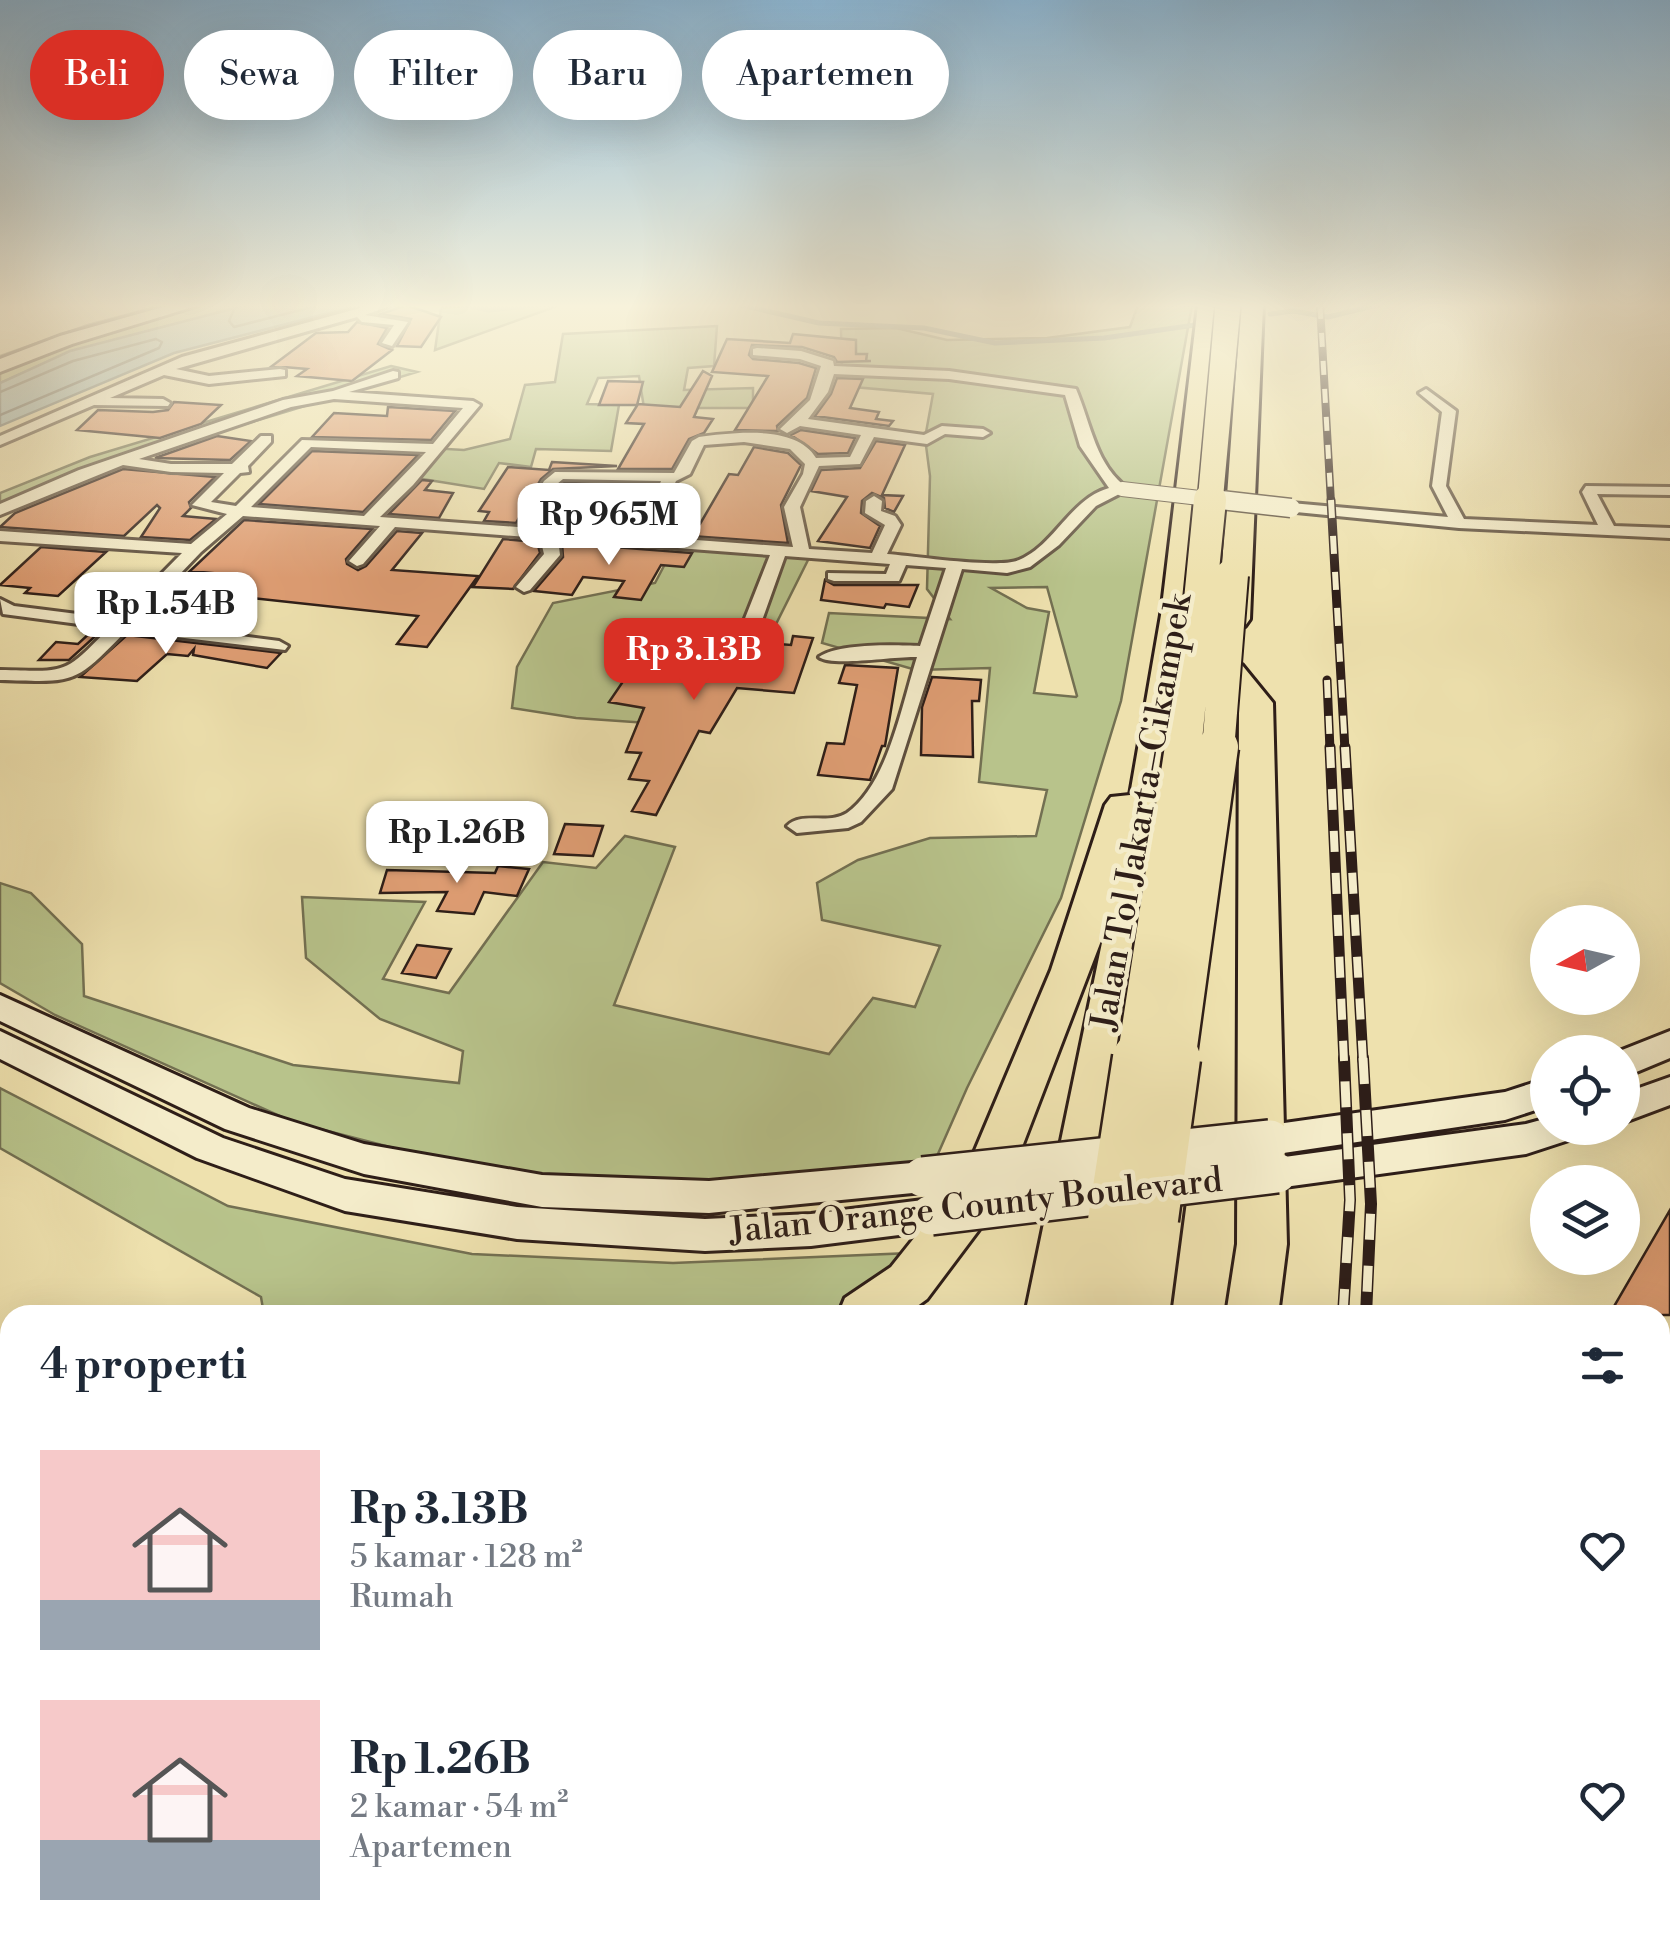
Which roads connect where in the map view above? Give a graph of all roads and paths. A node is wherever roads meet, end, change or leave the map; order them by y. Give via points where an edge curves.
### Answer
1 (98, 396) edge
2 (323, 396) edge
3 (337, 396) edge
4 (819, 396) edge
5 (1072, 396) edge
6 (1203, 396) edge
7 (1208, 396) edge
8 (1244, 396) edge
9 (1245, 396) edge
10 (1431, 396) edge
11 (90, 399) junction
12 (163, 402) dead end
13 (797, 422) junction
14 (869, 433) junction
15 (983, 433) dead end
16 (266, 439) dead end
17 (772, 439) junction
18 (0, 442) edge
19 (436, 448) junction
20 (125, 461) junction
21 (812, 462) junction
22 (238, 468) junction
23 (277, 472) junction
24 (670, 478) junction
25 (1119, 489) junction
26 (1670, 491) edge
27 (874, 501) dead end
28 (0, 510) edge
29 (239, 511) junction
30 (366, 522) junction
31 (1459, 523) junction
32 (389, 524) junction
33 (1608, 529) junction
34 (522, 533) junction
35 (1670, 533) edge
36 (545, 534) junction
37 (0, 536) edge
38 (618, 539) junction
39 (195, 550) junction
40 (778, 554) junction
41 (802, 554) junction
42 (878, 557) junction
43 (900, 559) junction
44 (357, 562) dead end
45 (955, 565) junction
46 (834, 576) dead end
47 (524, 587) dead end
48 (0, 604) edge
49 (1177, 614) junction
50 (122, 626) junction
51 (279, 646) dead end
52 (748, 647) dead end
53 (927, 652) junction
54 (828, 658) dead end
55 (1230, 672) junction
56 (0, 674) edge
57 (797, 826) dead end
58 (0, 1006) edge
59 (0, 1044) edge
60 (1670, 1044) edge
61 (1640, 1057) edge
62 (1670, 1091) edge
63 (1530, 1098) edge
64 (1640, 1102) edge
65 (1530, 1138) edge
66 (1379, 1144) junction
67 (1274, 1156) junction
68 (879, 1305) edge
69 (1053, 1305) edge
70 (1101, 1305) edge
71 (1142, 1305) edge
72 (1142, 1305) edge
73 (1253, 1305) edge

1 - 11 street
2 - 20 street via 245,416
3 - 19 street via 474,405
4 - 13 street
5 - 25 street via 1088,446
6 - 49 highway, Jalan Tol Jakarta–Cikampek
7 - 70 highway, bridge via 1190,714
8 - 71 highway, bridge via 1222,717
9 - 55 highway, Jalan Tol Jakarta–Cikampek
10 - 31 street via 1449,410 1439,486
11 - 12 street
11 - 18 street
13 - 14 street
13 - 17 street
14 - 15 street via 927,440 940,430
14 - 21 street via 855,460
16 - 22 street
17 - 21 street
17 - 24 street via 700,440 683,475
19 - 23 street via 306,443
19 - 30 street
20 - 22 street
20 - 28 street
21 - 41 street via 792,507
22 - 23 street
22 - 29 street via 200,505
23 - 29 street
24 - 34 street via 560,475
24 - 38 street via 659,504 633,516
25 - 31 street, bridge
25 - 45 street via 1093,501 1022,566
26 - 33 street via 1592,489
27 - 42 street via 873,514 893,525
29 - 30 street
29 - 39 street
30 - 32 street
31 - 33 street
32 - 34 street
32 - 44 street
33 - 35 street
34 - 36 street
36 - 38 street
36 - 47 street via 552,555
37 - 39 street
38 - 40 street
39 - 50 street
40 - 41 street
40 - 52 street
41 - 42 street
42 - 43 street
43 - 45 street
43 - 46 street via 887,580
45 - 53 street
48 - 50 street
49 - 68 highway via 1072,970 985,1185 909,1284
49 - 69 highway, Jalan Tol Jakarta–Cikampek via 1132,897
50 - 51 street
50 - 56 street via 70,674
53 - 54 street
53 - 57 street via 885,785 854,818
55 - 72 highway, Jalan Tol Jakarta–Cikampek
55 - 73 highway via 1256,703 1262,1244
58 - 67 main road, Jalan Orange County Boulevard, bridge via 238,1119 364,1159 542,1191 709,1197
59 - 67 main road, Jalan Orange County Boulevard, bridge via 210,1148 345,1195 516,1223 704,1234 811,1230
60 - 61 main road
62 - 64 main road
63 - 66 main road, Jalan Orange County Boulevard
65 - 66 main road, Jalan Orange County Boulevard
66 - 67 main road, Jalan Orange County Boulevard

